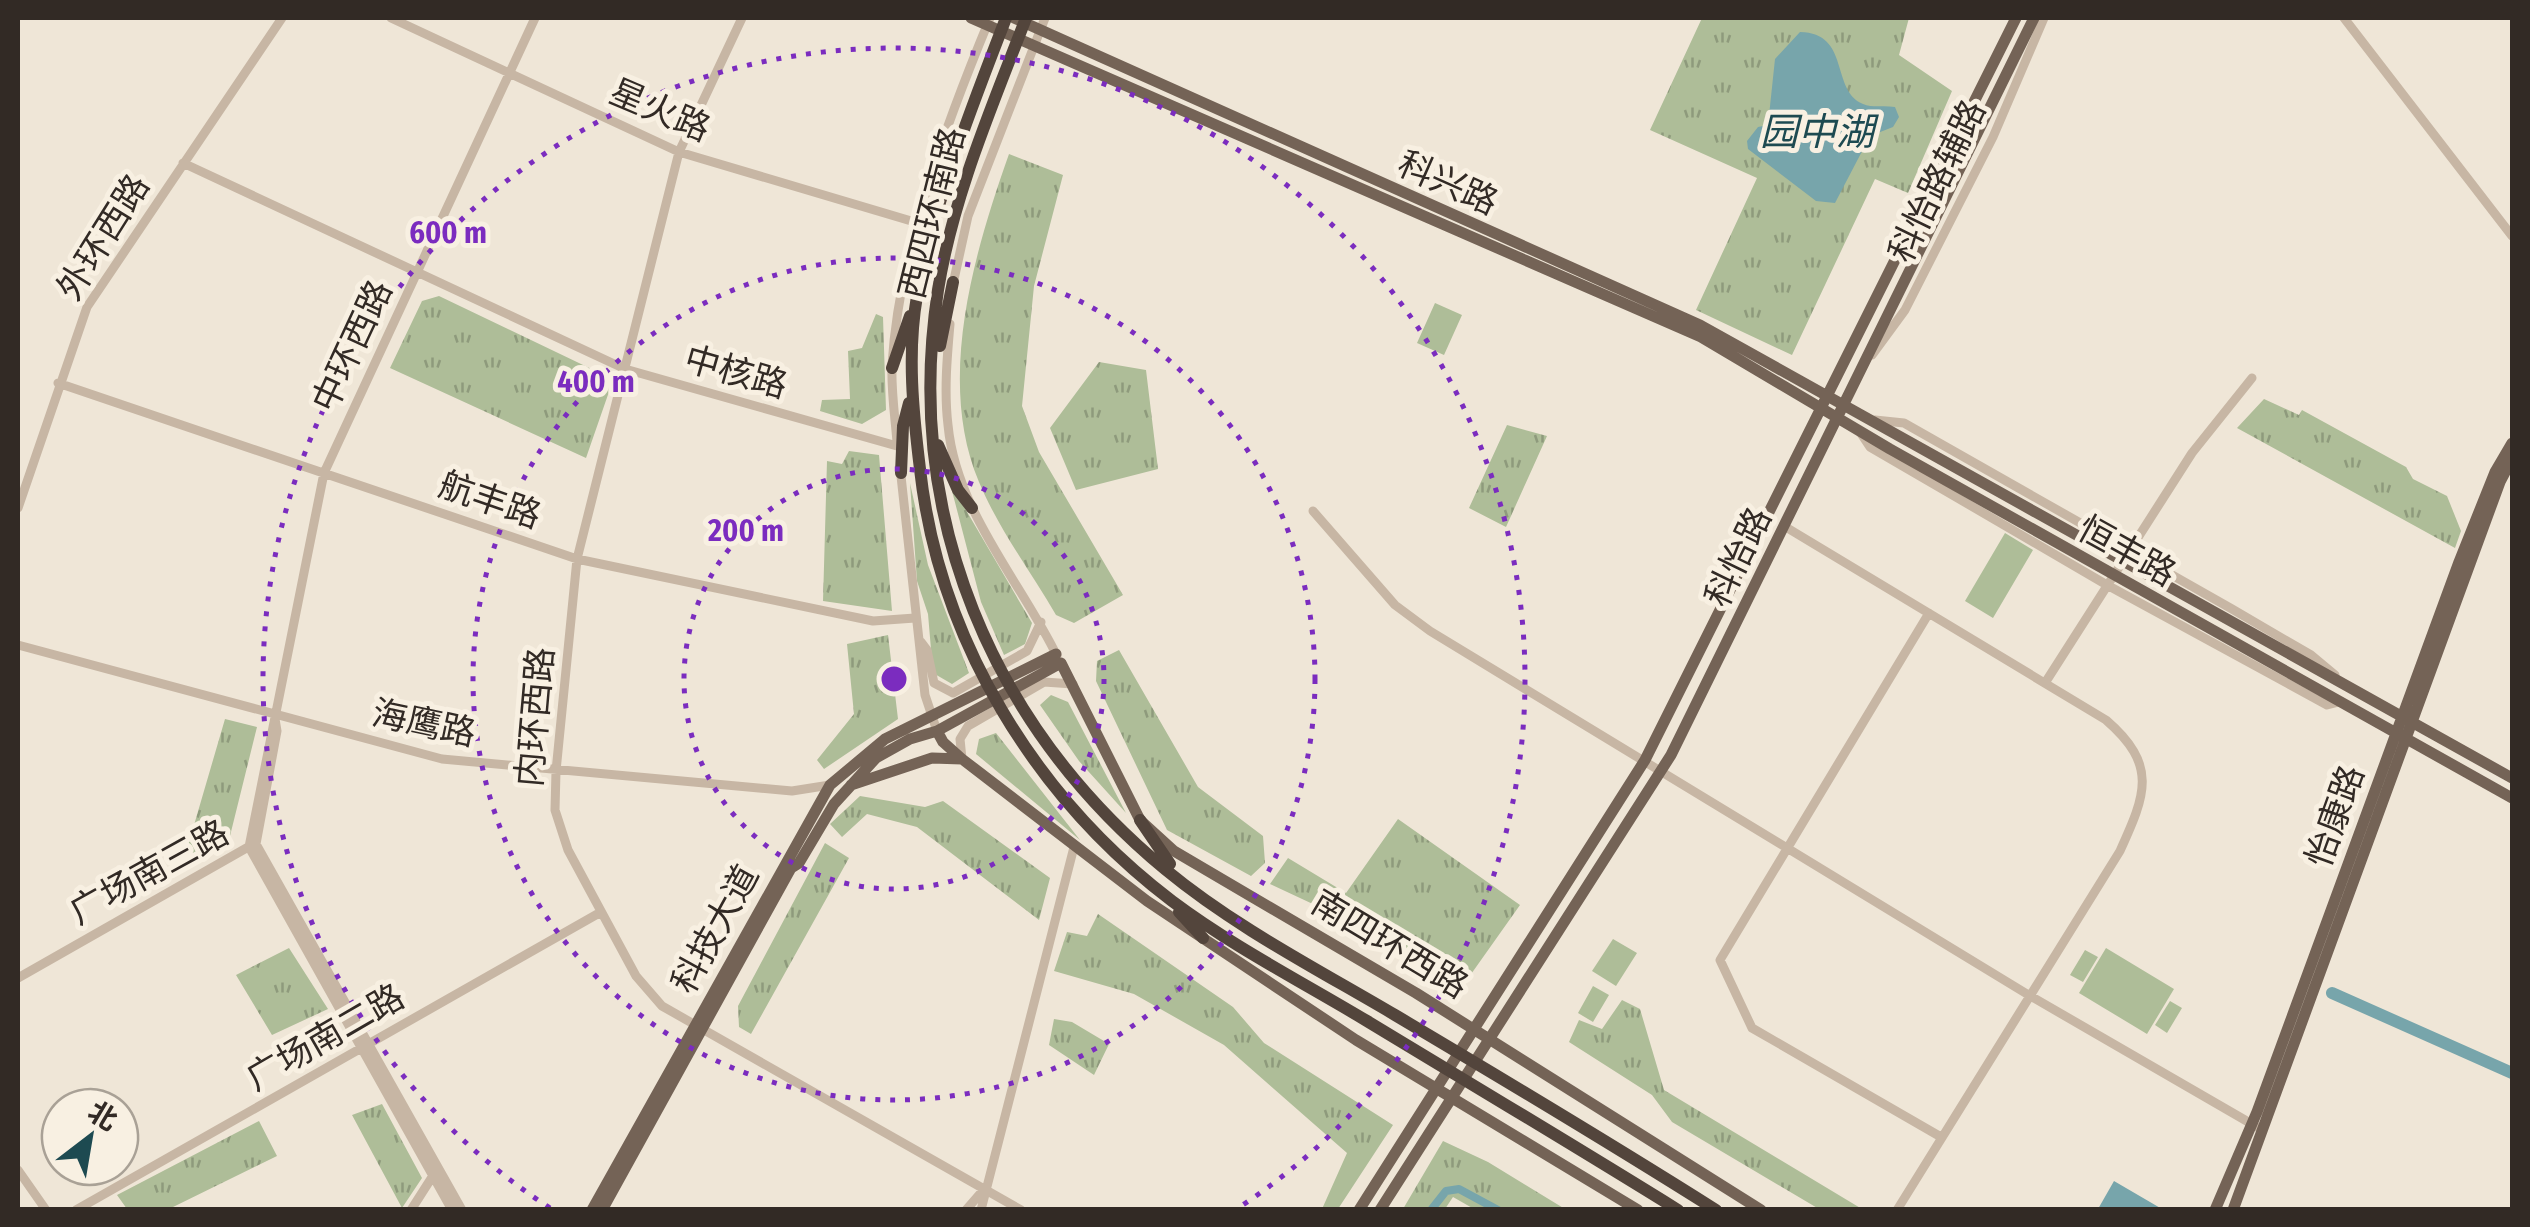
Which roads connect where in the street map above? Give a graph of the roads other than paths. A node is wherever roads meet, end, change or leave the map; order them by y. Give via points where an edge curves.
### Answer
1 (282, 18) edge
2 (392, 18) edge
3 (535, 18) edge
4 (742, 18) edge
5 (970, 18) edge
6 (1006, 18) edge
7 (1014, 18) edge
8 (1026, 18) edge
9 (1044, 18) edge
10 (2016, 18) edge
11 (2034, 18) edge
12 (2044, 18) edge
13 (2344, 18) edge
14 (988, 21) edge
15 (1039, 31) junction
16 (1034, 44) junction
17 (509, 73) junction
18 (679, 152) junction
19 (183, 163) junction
20 (918, 223) junction
21 (2512, 236) edge
22 (416, 273) junction
23 (953, 282) junction
24 (916, 300) junction
25 (1867, 361) junction
26 (892, 368) junction
27 (625, 369) junction
28 (2252, 378) dead end
29 (58, 383) junction
30 (931, 388) junction
31 (911, 396) junction
32 (1826, 402) junction
33 (1841, 411) junction
34 (931, 428) junction
35 (2512, 443) edge
36 (897, 446) junction
37 (2512, 459) edge
38 (324, 473) junction
39 (901, 473) junction
40 (18, 508) edge
41 (972, 508) junction
42 (1314, 512) dead end
43 (1784, 526) junction
44 (2126, 556) junction
45 (578, 559) junction
46 (2110, 580) junction
47 (1929, 613) junction
48 (915, 618) junction
49 (1042, 622) junction
50 (919, 640) junction
51 (18, 645) edge
52 (1059, 659) junction
53 (1073, 684) junction
54 (2045, 684) junction
55 (953, 693) junction
56 (274, 716) junction
57 (2406, 719) junction
58 (934, 725) junction
59 (2400, 736) junction
60 (962, 759) junction
61 (1645, 760) junction
62 (556, 770) junction
63 (1662, 770) junction
64 (2512, 778) edge
65 (830, 785) junction
66 (847, 787) junction
67 (2512, 798) edge
68 (1140, 820) junction
69 (252, 845) junction
70 (1074, 847) junction
71 (1787, 849) junction
72 (1160, 891) junction
73 (1199, 895) junction
74 (601, 912) junction
75 (1203, 938) junction
76 (18, 978) edge
77 (2027, 994) junction
78 (697, 1026) junction
79 (1474, 1028) junction
80 (1488, 1038) junction
81 (365, 1046) junction
82 (1436, 1088) junction
83 (1451, 1097) junction
84 (2258, 1128) junction
85 (1941, 1137) junction
86 (18, 1170) edge
87 (436, 1174) junction
88 (986, 1187) junction
89 (46, 1210) edge
90 (76, 1210) edge
91 (411, 1210) edge
92 (452, 1210) edge
93 (462, 1210) edge
94 (592, 1210) edge
95 (602, 1210) edge
96 (966, 1210) edge
97 (980, 1210) edge
98 (1021, 1210) edge
99 (1359, 1210) edge
100 (1380, 1210) edge
101 (1638, 1210) edge
102 (1678, 1210) edge
103 (1716, 1210) edge
104 (1761, 1210) edge
105 (1898, 1210) edge
106 (2214, 1210) edge
107 (2233, 1210) edge

1 - 19 street, 外环西路
2 - 17 street, 星火路
3 - 17 street, 中环西路
4 - 18 street, 内环西路
5 - 14 main road, 科兴路
6 - 24 highway, 西四环南路 via 937,208
7 - 15 main road, 科兴路
8 - 30 highway, 西四环南路 via 983,128 944,258
9 - 15 street, 西四环南路
10 - 32 main road, 科怡路
11 - 25 main road, 科怡路
12 - 25 street, 科怡路辅路 via 1905,310
13 - 21 street
14 - 16 main road, 科兴路
14 - 20 street, 西四环南路
15 - 16 street, 西四环南路
15 - 32 main road, 科兴路 via 1670,310
16 - 23 street, 西四环南路 via 968,216
16 - 32 main road, 科兴路 via 1684,329
17 - 18 street, 星火路
17 - 22 street, 中环西路
18 - 20 street, 星火路
18 - 27 street, 内环西路
19 - 22 street, 中核路
19 - 29 street, 外环西路 via 87,307
20 - 26 street, 西四环南路
22 - 27 street, 中核路
22 - 38 street, 中环西路
23 - 30 highway
23 - 41 street, 西四环南路 via 948,428
24 - 26 highway
24 - 31 highway, 西四环南路
25 - 33 main road, 科怡路
26 - 36 street, 西四环南路
27 - 36 street, 中核路
27 - 45 street, 内环西路
28 - 44 street via 2192,453
29 - 38 street, 航丰路
29 - 40 street, 外环西路
30 - 34 highway, 西四环南路
31 - 39 highway via 902,426
31 - 72 highway, 西四环南路 via 939,571 973,660 1047,778
32 - 33 main road, 恒丰路
32 - 61 main road, 科怡路
33 - 43 main road, 科怡路
33 - 44 main road, 恒丰路 via 1871,420
33 - 46 main road, 恒丰路 via 1858,430
34 - 41 highway
34 - 73 highway, 西四环南路 via 956,564 989,652 1024,713 1060,767 1110,821
35 - 57 main road, 怡康路 via 2487,490
36 - 39 street, 西四环南路
37 - 57 main road, 怡康路
38 - 45 street, 航丰路
38 - 56 street, 中环西路
39 - 48 street, 西四环南路
41 - 49 street, 西四环南路
42 - 61 street via 1395,605
43 - 47 street
43 - 63 main road, 科怡路
44 - 46 street
44 - 57 main road, 恒丰路
45 - 48 street, 航丰路 via 873,621
45 - 62 street, 内环西路
46 - 54 street
46 - 59 main road, 恒丰路
47 - 54 street
47 - 71 street
48 - 50 street, 西四环南路
49 - 52 street, 西四环南路
49 - 55 street via 1027,651
50 - 55 street via 934,684
50 - 58 street, 西四环南路
51 - 56 street, 海鹰路
52 - 53 main road, 南四环西路
52 - 58 main road
53 - 60 street via 1044,682 968,726 960,739
53 - 68 main road, 南四环西路
54 - 77 street via 2133,744 2141,766 2141,805 2120,851
55 - 58 street
56 - 62 street, 海鹰路 via 442,759
56 - 69 street, 中环西路 via 277,731
57 - 59 main road, 怡康路
57 - 64 main road, 恒丰路
58 - 60 main road
58 - 65 main road, 科技大道 via 867,750
58 - 66 main road, 科技大道 via 876,758
59 - 67 main road, 恒丰路
59 - 84 main road, 怡康路
60 - 66 main road via 932,758
60 - 70 main road
61 - 63 street
61 - 79 main road, 科怡路
62 - 65 street, 海鹰路 via 792,791
62 - 74 street, 内环西路 via 560,830
63 - 71 street
63 - 80 main road, 科怡路
65 - 78 main road, 科技大道
66 - 78 main road, 科技大道 via 790,868
68 - 73 highway via 1153,846
68 - 79 main road, 南四环西路 via 1174,852
69 - 76 street, 广场南三路
69 - 81 street
70 - 75 main road
70 - 88 street
71 - 77 street
71 - 85 street via 1720,960 1752,1028
72 - 75 highway
72 - 102 highway
73 - 103 highway
74 - 78 street, 内环西路 via 650,994
74 - 81 street, 广场南二路
75 - 82 main road
77 - 84 street
77 - 85 street
78 - 88 street, 内环西路
78 - 94 main road, 科技大道
78 - 95 main road, 科技大道
79 - 80 main road, 南四环西路
79 - 82 main road, 科怡路
80 - 83 main road, 科怡路
80 - 104 main road, 南四环西路
81 - 87 street
81 - 90 street, 广场南二路
82 - 83 main road
82 - 99 main road, 科怡路
83 - 100 main road, 科怡路
83 - 101 main road
84 - 106 main road, 怡康路
84 - 107 main road, 怡康路
85 - 105 street
86 - 89 street
87 - 91 street
87 - 92 street
87 - 93 street
88 - 96 street
88 - 97 street
88 - 98 street, 内环西路

